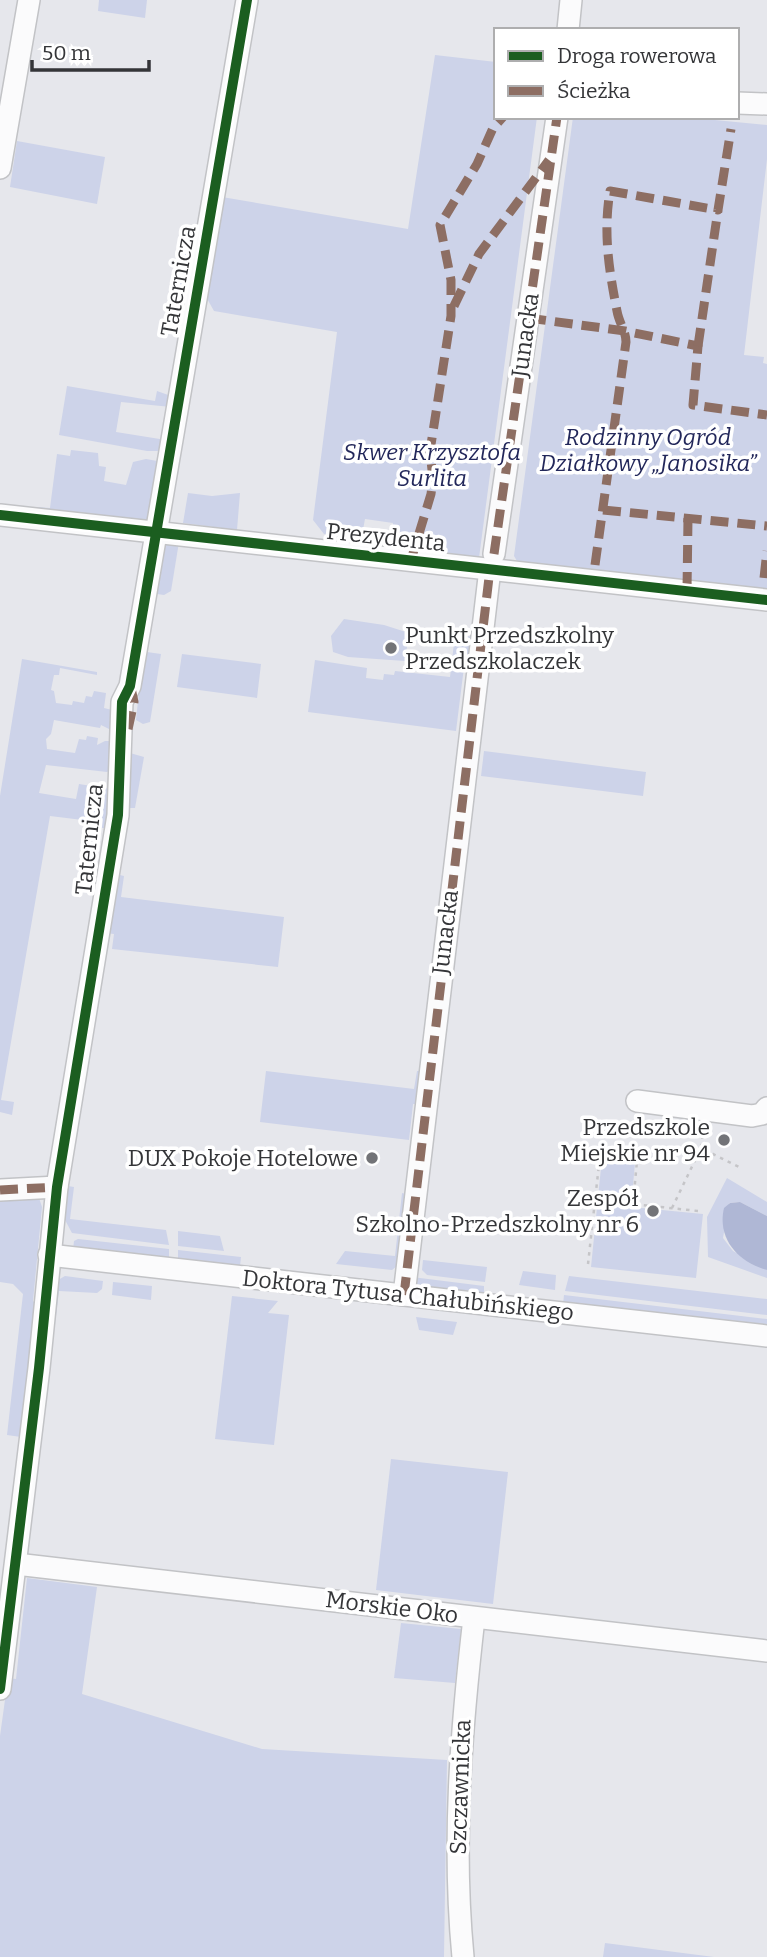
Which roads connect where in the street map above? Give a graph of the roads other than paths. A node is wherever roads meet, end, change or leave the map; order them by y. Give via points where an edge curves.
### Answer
1 (29, 0) edge
2 (247, 0) edge
3 (571, 0) edge
4 (568, 28) edge
5 (739, 103) edge
6 (767, 104) edge
7 (557, 119) edge
8 (0, 169) edge
9 (0, 515) edge
10 (157, 533) junction
11 (491, 565) junction
12 (767, 600) edge
13 (637, 1101) dead end
14 (767, 1108) edge
15 (57, 1188) junction
16 (0, 1190) edge
17 (49, 1255) junction
18 (404, 1295) junction
19 (767, 1336) edge
20 (16, 1564) junction
21 (474, 1618) junction
22 (767, 1651) edge
23 (0, 1689) edge
24 (463, 1957) edge

1 - 8 street
2 - 10 street, Taternicza
3 - 4 street
5 - 6 street
7 - 11 street, Junacka
9 - 10 street, Prezydenta
10 - 11 street, Prezydenta
10 - 15 street, Taternicza via 130,686 134,702 131,721 122,737 115,834
11 - 12 street, Prezydenta
11 - 18 street, Junacka
13 - 14 street via 752,1116
15 - 16 street
15 - 17 street, Taternicza
17 - 18 street, Doktora Tytusa Chałubińskiego
17 - 20 street, Taternicza
18 - 19 street, Doktora Tytusa Chałubińskiego
20 - 21 street, Morskie Oko
20 - 23 street, Taternicza
21 - 22 street, Morskie Oko
21 - 24 street, Szczawnicka via 458,1791

